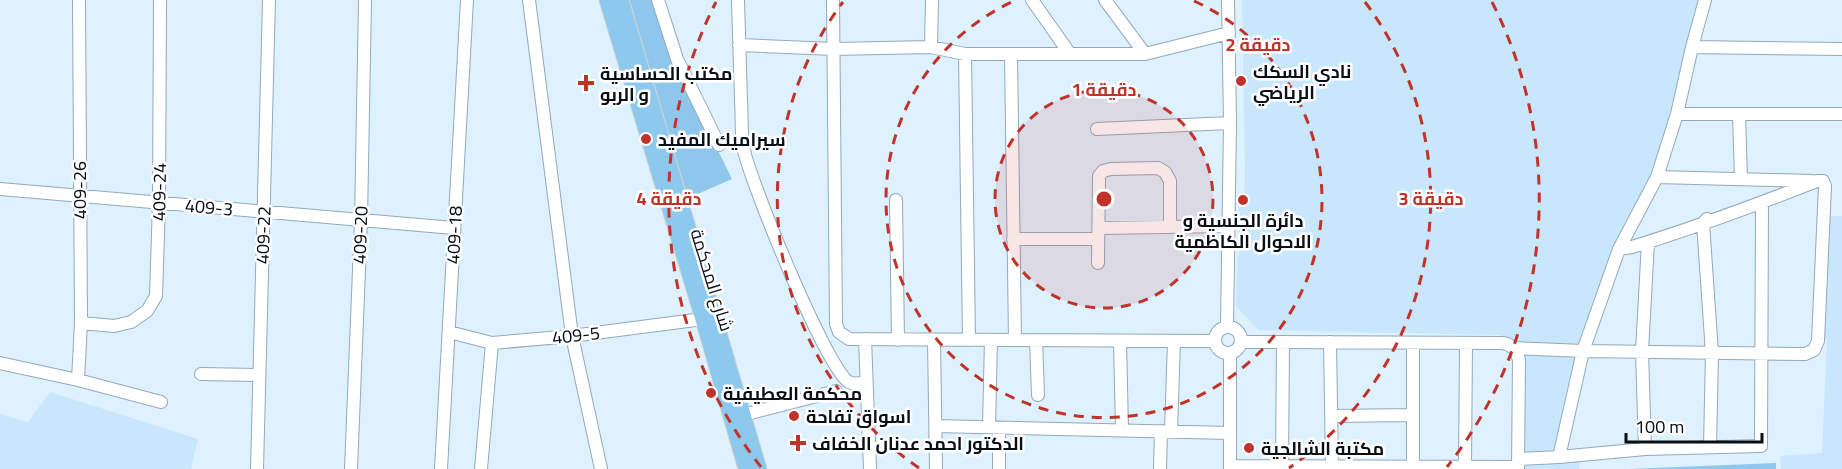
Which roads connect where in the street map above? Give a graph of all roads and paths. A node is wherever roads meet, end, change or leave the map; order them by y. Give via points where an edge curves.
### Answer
1 (79, 0) edge
2 (160, 0) edge
3 (269, 0) edge
4 (365, 0) edge
5 (467, 0) edge
6 (529, 0) edge
7 (607, 0) edge
8 (621, 0) edge
9 (658, 0) edge
10 (738, 0) edge
11 (833, 0) edge
12 (932, 0) edge
13 (1032, 0) edge
14 (1105, 0) edge
15 (1705, 0) edge
16 (1227, 2) edge
17 (1229, 33) junction
18 (739, 45) junction
19 (931, 47) junction
20 (1692, 47) junction
21 (833, 49) junction
22 (1842, 49) edge
23 (965, 54) junction
24 (1011, 54) junction
25 (1070, 54) junction
26 (1145, 54) junction
27 (1677, 114) junction
28 (1739, 114) junction
29 (1842, 114) edge
30 (1230, 123) junction
31 (1097, 129) dead end
32 (719, 145) dead end
33 (1657, 177) junction
34 (1741, 179) junction
35 (1817, 181) junction
36 (0, 189) edge
37 (79, 196) junction
38 (896, 201) dead end
39 (159, 203) junction
40 (1762, 203) junction
41 (264, 212) junction
42 (361, 220) junction
43 (1705, 221) junction
44 (1170, 226) junction
45 (1228, 226) junction
46 (454, 228) junction
47 (1099, 233) junction
48 (1013, 239) junction
49 (1648, 242) junction
50 (1619, 249) junction
51 (1098, 263) dead end
52 (703, 319) junction
53 (81, 323) junction
54 (1227, 327) junction
55 (449, 332) junction
56 (839, 332) junction
57 (572, 336) junction
58 (821, 339) junction
59 (865, 339) junction
60 (898, 340) junction
61 (934, 340) junction
62 (969, 340) junction
63 (991, 340) junction
64 (1015, 340) junction
65 (1036, 340) junction
66 (1120, 341) junction
67 (1174, 341) junction
68 (1214, 341) junction
69 (1241, 342) junction
70 (1283, 342) junction
71 (1330, 342) junction
72 (492, 343) junction
73 (1413, 343) junction
74 (1466, 343) junction
75 (1513, 348) junction
76 (1583, 351) junction
77 (1642, 351) junction
78 (1712, 353) junction
79 (1230, 354) junction
80 (1762, 354) junction
81 (0, 363) edge
82 (201, 374) dead end
83 (259, 375) junction
84 (78, 380) junction
85 (867, 381) junction
86 (836, 391) dead end
87 (1038, 395) dead end
88 (161, 402) dead end
89 (743, 415) junction
90 (1413, 415) junction
91 (1331, 416) junction
92 (936, 426) junction
93 (994, 427) junction
94 (1122, 430) junction
95 (1166, 431) junction
96 (1230, 433) junction
97 (1710, 447) junction
98 (1645, 449) junction
99 (1559, 457) junction
100 (1519, 465) edge
101 (1282, 466) junction
102 (1332, 466) junction
103 (1413, 466) junction
104 (1465, 466) junction
105 (1230, 467) edge
106 (1310, 467) edge
107 (1362, 468) edge
108 (1391, 468) edge
109 (1441, 468) edge
110 (256, 469) edge
111 (351, 469) edge
112 (441, 469) edge
113 (481, 469) edge
114 (601, 469) edge
115 (746, 469) edge
116 (759, 469) edge
117 (870, 469) edge
118 (936, 469) edge
119 (999, 469) edge
120 (1160, 469) edge

1 - 37 street, 409-26
2 - 39 street, 409-24
3 - 41 street, 409-22
4 - 42 street, 409-20
5 - 46 street, 409-18
6 - 57 street
7 - 52 main road, شارع المحكمة
8 - 89 main road, شارع المحكمة
9 - 32 street via 677,59
10 - 18 street
11 - 21 street
12 - 19 street
13 - 25 street
14 - 26 street
15 - 20 street
16 - 17 street
17 - 26 street
17 - 30 street
18 - 21 street
18 - 58 street via 743,147 758,195
19 - 21 street
19 - 23 street
20 - 22 street
20 - 27 street
21 - 56 street
23 - 24 street
23 - 62 street
24 - 25 street
24 - 48 street
25 - 26 street
27 - 28 street
27 - 33 street
28 - 29 street
28 - 34 street
30 - 31 street
30 - 45 street
33 - 34 street
33 - 50 street
34 - 35 street
35 - 40 street
35 - 80 street via 1826,186 1818,341 1814,350 1805,354
36 - 37 street, 409-3
37 - 39 street, 409-3
37 - 53 street, 409-26
38 - 60 street
39 - 41 street, 409-3
39 - 53 street, 409-24 via 156,296 147,311 114,326
40 - 43 street
40 - 80 street
41 - 42 street, 409-3
41 - 83 street, 409-22
42 - 46 street, 409-3
42 - 111 street, 409-20
43 - 49 street
43 - 78 street
44 - 45 street
44 - 47 street
44 - 47 street via 1170,181 1165,172 1158,168 1111,170 1099,176
45 - 54 street
46 - 55 street, 409-18
47 - 48 street
47 - 51 street
48 - 64 street
49 - 50 street
49 - 77 street
50 - 76 street
52 - 57 street, 409-5
52 - 115 main road, شارع المحكمة
53 - 84 street, 409-26
54 - 68 street via 1218,331
54 - 69 street via 1238,332
55 - 72 street, 409-5
55 - 112 street, 409-18
56 - 58 street
56 - 59 street via 849,339
57 - 72 street, 409-5
57 - 114 street
58 - 85 street via 848,382
59 - 60 street
59 - 85 street
60 - 61 street
61 - 62 street
61 - 92 street
62 - 63 street
63 - 64 street
63 - 93 street
64 - 65 street
65 - 66 street
65 - 87 street
66 - 67 street
66 - 94 street
67 - 68 street
67 - 95 street
68 - 79 street via 1219,351
69 - 70 street
69 - 79 street
70 - 71 street
70 - 101 street
71 - 73 street
71 - 91 street
72 - 113 street
73 - 74 street
73 - 90 street
74 - 75 street via 1506,344
74 - 104 street
75 - 76 street
75 - 100 street via 1519,361
76 - 77 street
76 - 99 street
77 - 78 street
77 - 98 street
78 - 80 street
78 - 97 street
79 - 96 street
80 - 97 street via 1761,446
81 - 84 street
82 - 83 street
83 - 110 street, 409-22
84 - 88 street
85 - 117 street
86 - 89 street
89 - 116 main road, شارع المحكمة
90 - 91 street
90 - 103 street
91 - 102 street
92 - 93 street
92 - 118 street
93 - 94 street
93 - 119 street
94 - 95 street
95 - 96 street
95 - 120 street
96 - 105 street
97 - 98 street
98 - 99 street
99 - 100 street
100 - 104 street
101 - 105 street
101 - 106 street
102 - 106 street
102 - 107 street
103 - 108 street
103 - 109 street
104 - 109 street
107 - 108 street

